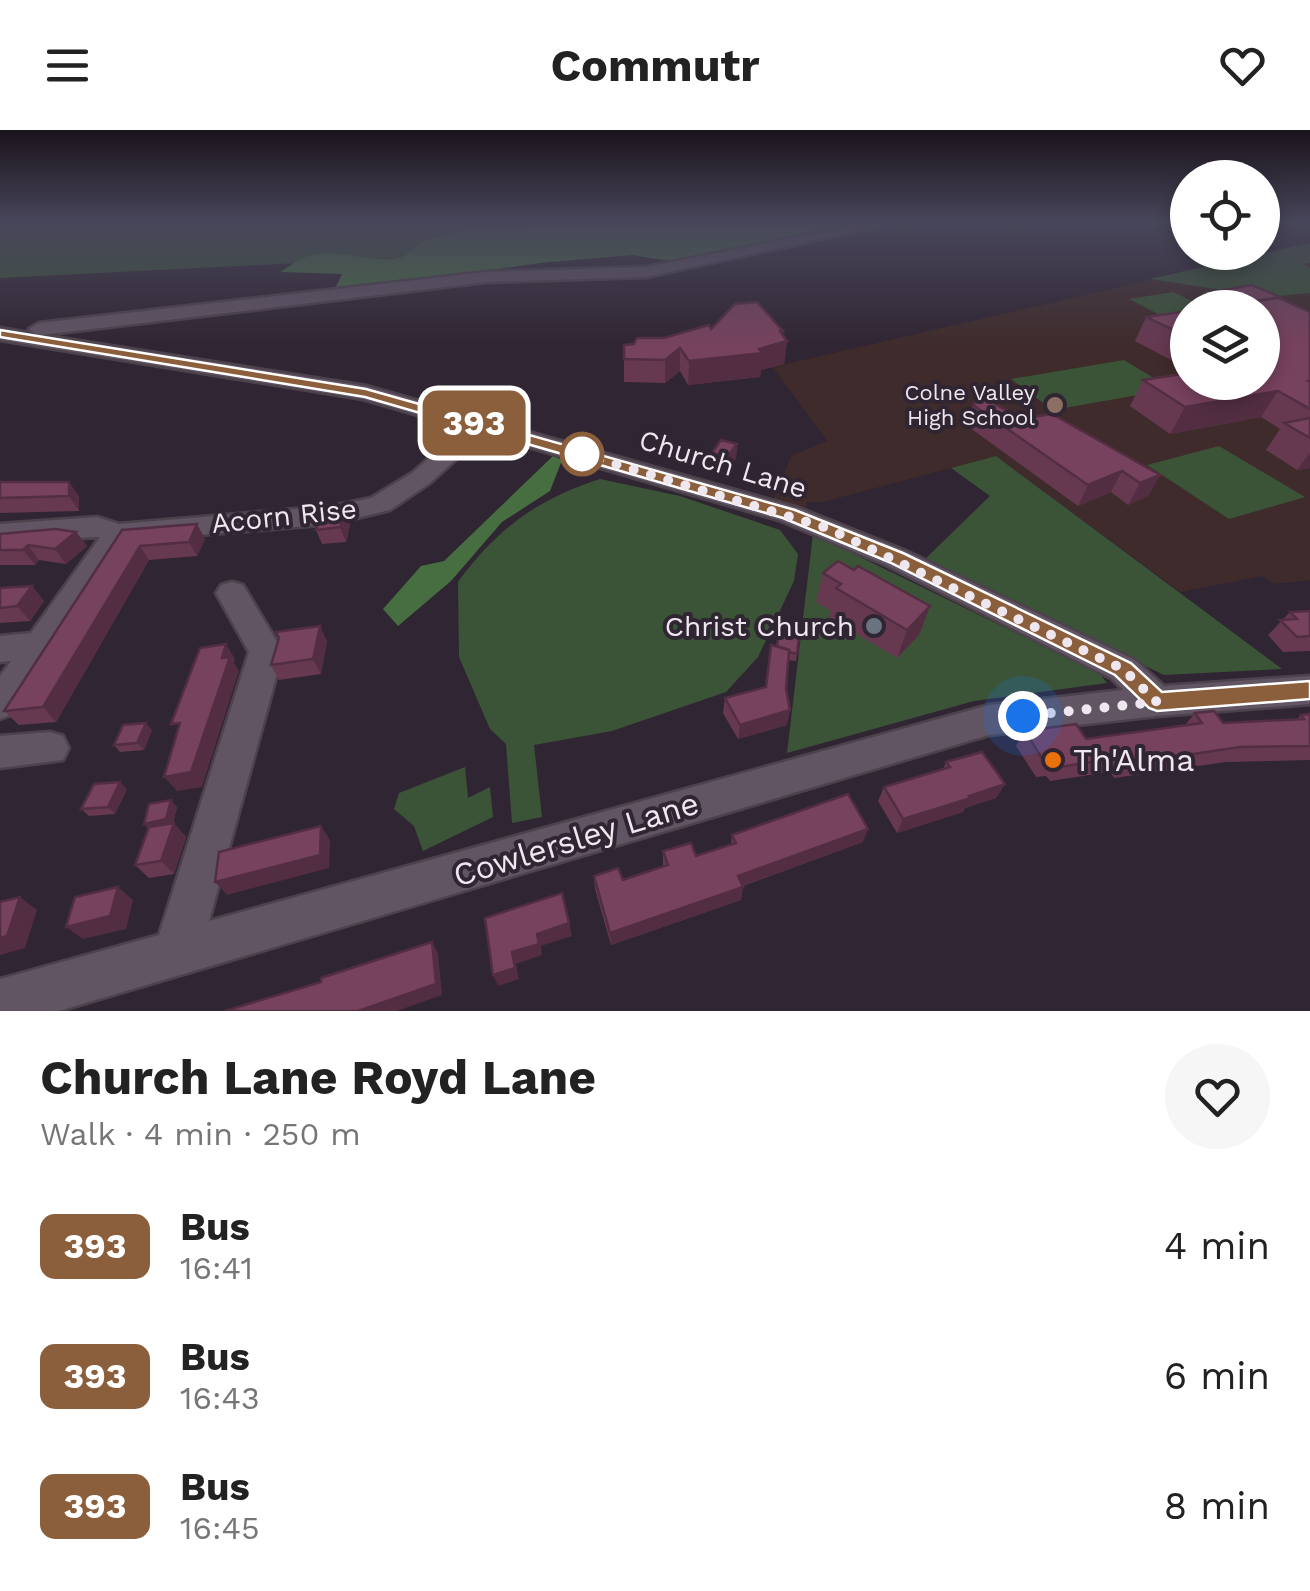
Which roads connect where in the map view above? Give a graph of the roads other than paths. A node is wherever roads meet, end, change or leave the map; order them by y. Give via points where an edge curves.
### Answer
1 (684, 264) edge
2 (0, 332) edge
3 (481, 425) junction
4 (117, 532) junction
5 (0, 533) edge
6 (232, 593) dead end
7 (39, 646) junction
8 (0, 649) edge
9 (1310, 690) edge
10 (1157, 702) junction
11 (0, 704) edge
12 (50, 748) dead end
13 (0, 752) edge
14 (177, 954) junction
15 (0, 1004) edge

1 - 2 street via 646,272 486,277
2 - 3 street, Church Lane via 307,381
3 - 4 street, Acorn Rise via 380,504
3 - 10 street, Church Lane via 827,528 1123,669
4 - 5 street, Acorn Rise via 98,526
4 - 7 street
6 - 14 street via 266,652
7 - 8 street
7 - 11 street
9 - 10 street, Cowlersley Lane
10 - 14 street, Cowlersley Lane via 989,720
12 - 13 street
14 - 15 street, Cowlersley Lane

